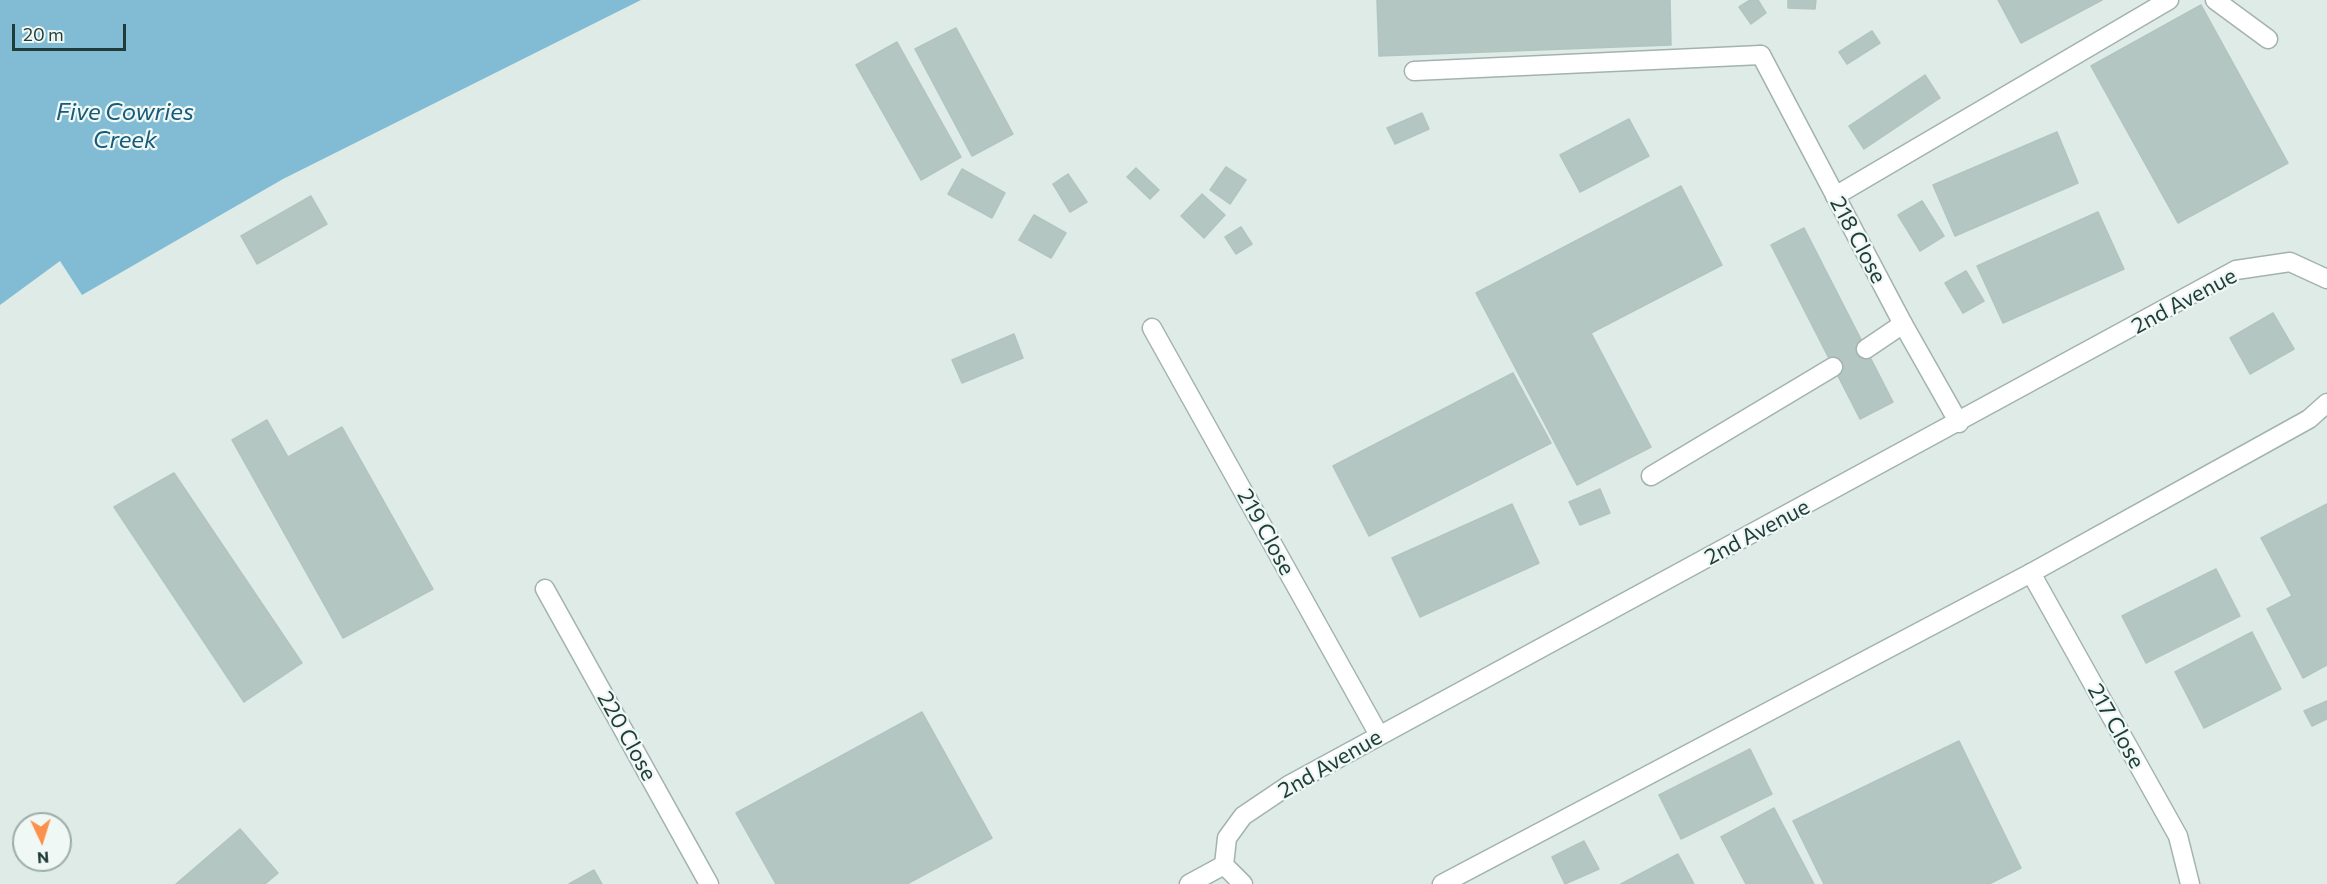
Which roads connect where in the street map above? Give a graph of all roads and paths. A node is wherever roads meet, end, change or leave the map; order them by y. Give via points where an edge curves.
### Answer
1 (2169, 0) edge
2 (2216, 0) edge
3 (2268, 39) dead end
4 (1414, 71) dead end
5 (1835, 196) junction
6 (2327, 279) edge
7 (1903, 324) junction
8 (1152, 328) dead end
9 (1866, 349) dead end
10 (1833, 367) dead end
11 (2327, 403) edge
12 (1959, 423) junction
13 (1651, 476) dead end
14 (2031, 573) junction
15 (545, 589) dead end
16 (1379, 735) junction
17 (1224, 865) junction
18 (1451, 882) edge
19 (709, 884) edge
20 (1189, 884) edge
21 (1243, 884) edge
22 (2190, 884) edge

1 - 5 street
2 - 3 street
4 - 5 street, 218 Close via 1761,55
5 - 7 street, 218 Close
6 - 12 street, 2nd Avenue via 2290,262 2236,270
7 - 9 street
7 - 12 street, 218 Close
8 - 16 street, 219 Close
10 - 13 street
11 - 14 street via 2309,419
12 - 16 street, 2nd Avenue
14 - 18 street
14 - 22 street, 217 Close via 2178,836
15 - 19 street, 220 Close
16 - 17 street, 2nd Avenue via 1289,785 1243,816 1227,838
17 - 20 street
17 - 21 street

